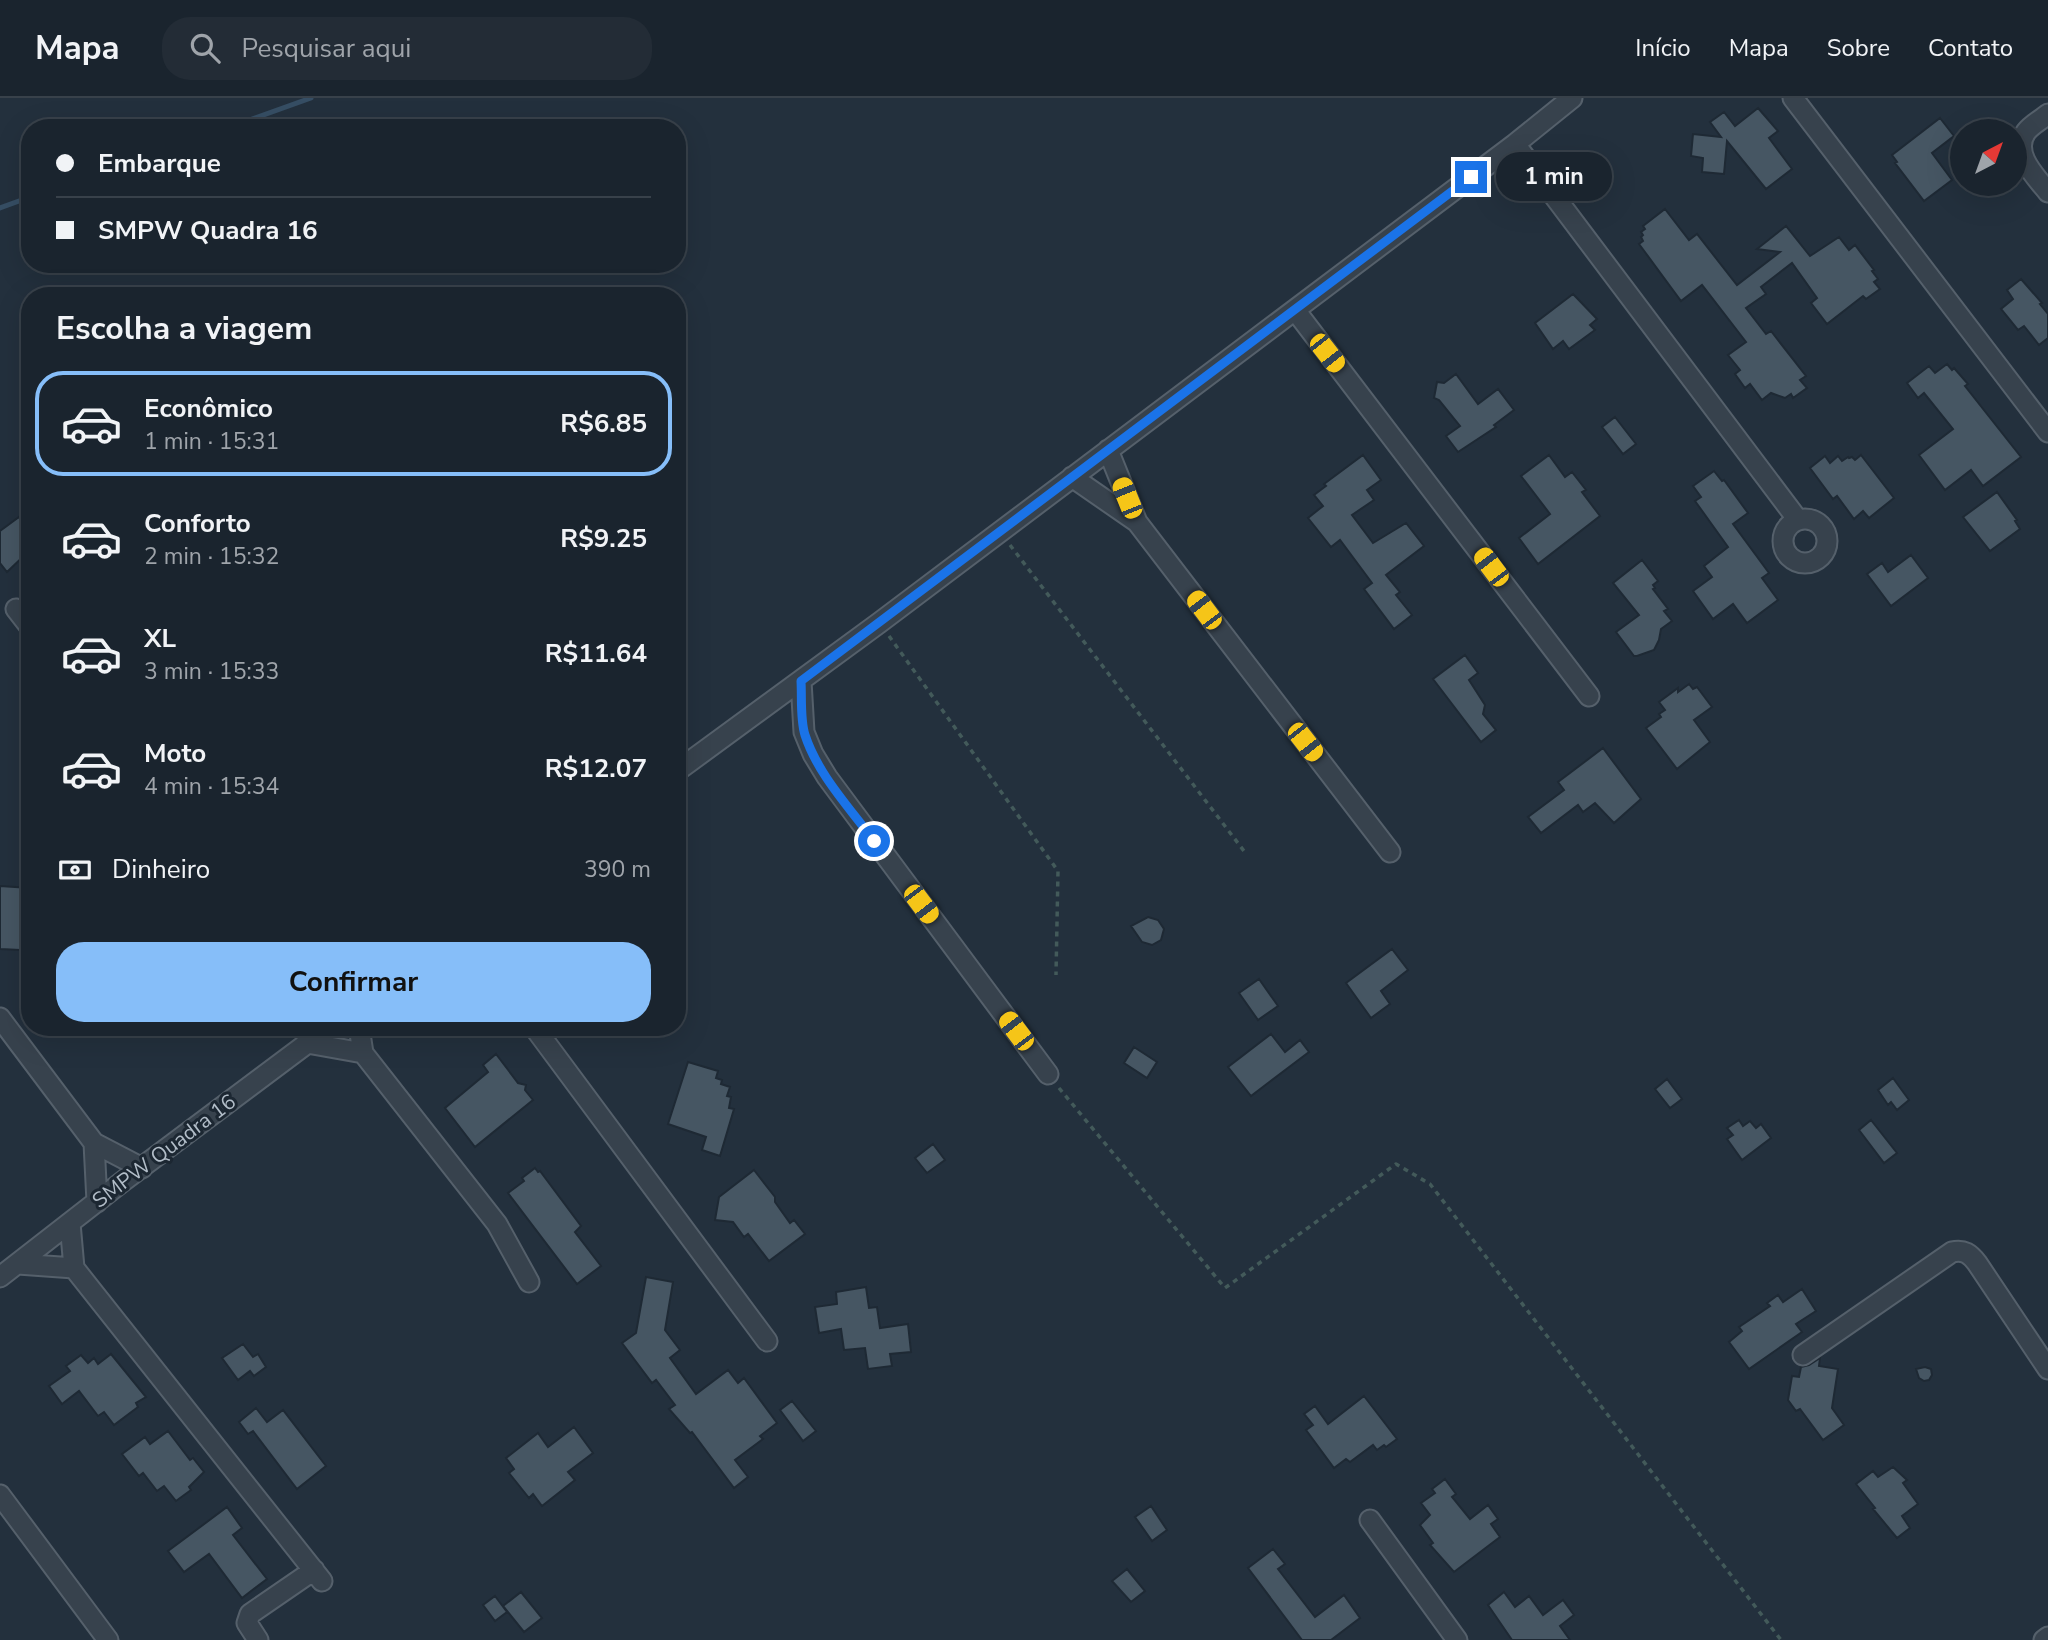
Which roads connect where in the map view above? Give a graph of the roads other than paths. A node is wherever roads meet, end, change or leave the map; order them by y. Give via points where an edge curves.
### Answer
1 (1572, 98) edge
2 (1793, 98) edge
3 (2048, 114) edge
4 (1516, 144) junction
5 (2048, 192) edge
6 (1295, 310) junction
7 (2048, 432) edge
8 (1108, 450) junction
9 (1072, 477) junction
10 (1798, 520) dead end
11 (1137, 522) junction
12 (16, 609) dead end
13 (21, 615) edge
14 (801, 681) junction
15 (1589, 696) dead end
16 (686, 764) edge
17 (1390, 852) dead end
18 (0, 1018) edge
19 (306, 1036) edge
20 (310, 1036) edge
21 (360, 1036) edge
22 (541, 1036) edge
23 (363, 1053) junction
24 (1048, 1074) road end
25 (94, 1143) junction
26 (142, 1168) junction
27 (97, 1202) junction
28 (70, 1223) junction
29 (19, 1264) junction
30 (74, 1268) junction
31 (0, 1277) edge
32 (530, 1282) dead end
33 (767, 1340) dead end
34 (1802, 1355) dead end
35 (2048, 1369) edge
36 (0, 1495) edge
37 (1370, 1520) dead end
38 (108, 1640) edge
39 (258, 1640) edge
40 (1457, 1640) edge

1 - 4 street
2 - 7 street
3 - 5 street via 2027,131 2021,146 2024,161
4 - 6 street
4 - 10 street
6 - 8 street
6 - 15 street
8 - 9 street
8 - 11 street
9 - 11 street
9 - 14 street
11 - 17 street
12 - 13 street
14 - 16 street
14 - 24 street via 804,732 827,777
18 - 25 street
19 - 26 street, SMPW Quadra 16
20 - 23 street
21 - 23 street
22 - 33 street
23 - 32 street via 497,1224
25 - 26 street
25 - 27 street
26 - 27 street, SMPW Quadra 16
27 - 28 street, SMPW Quadra 16
28 - 29 street, SMPW Quadra 16
28 - 30 street
29 - 30 street
29 - 31 street, SMPW Quadra 16
30 - 39 street via 318,1576 250,1614 247,1623
34 - 35 street via 1959,1250 1977,1263
36 - 38 street
37 - 40 street

